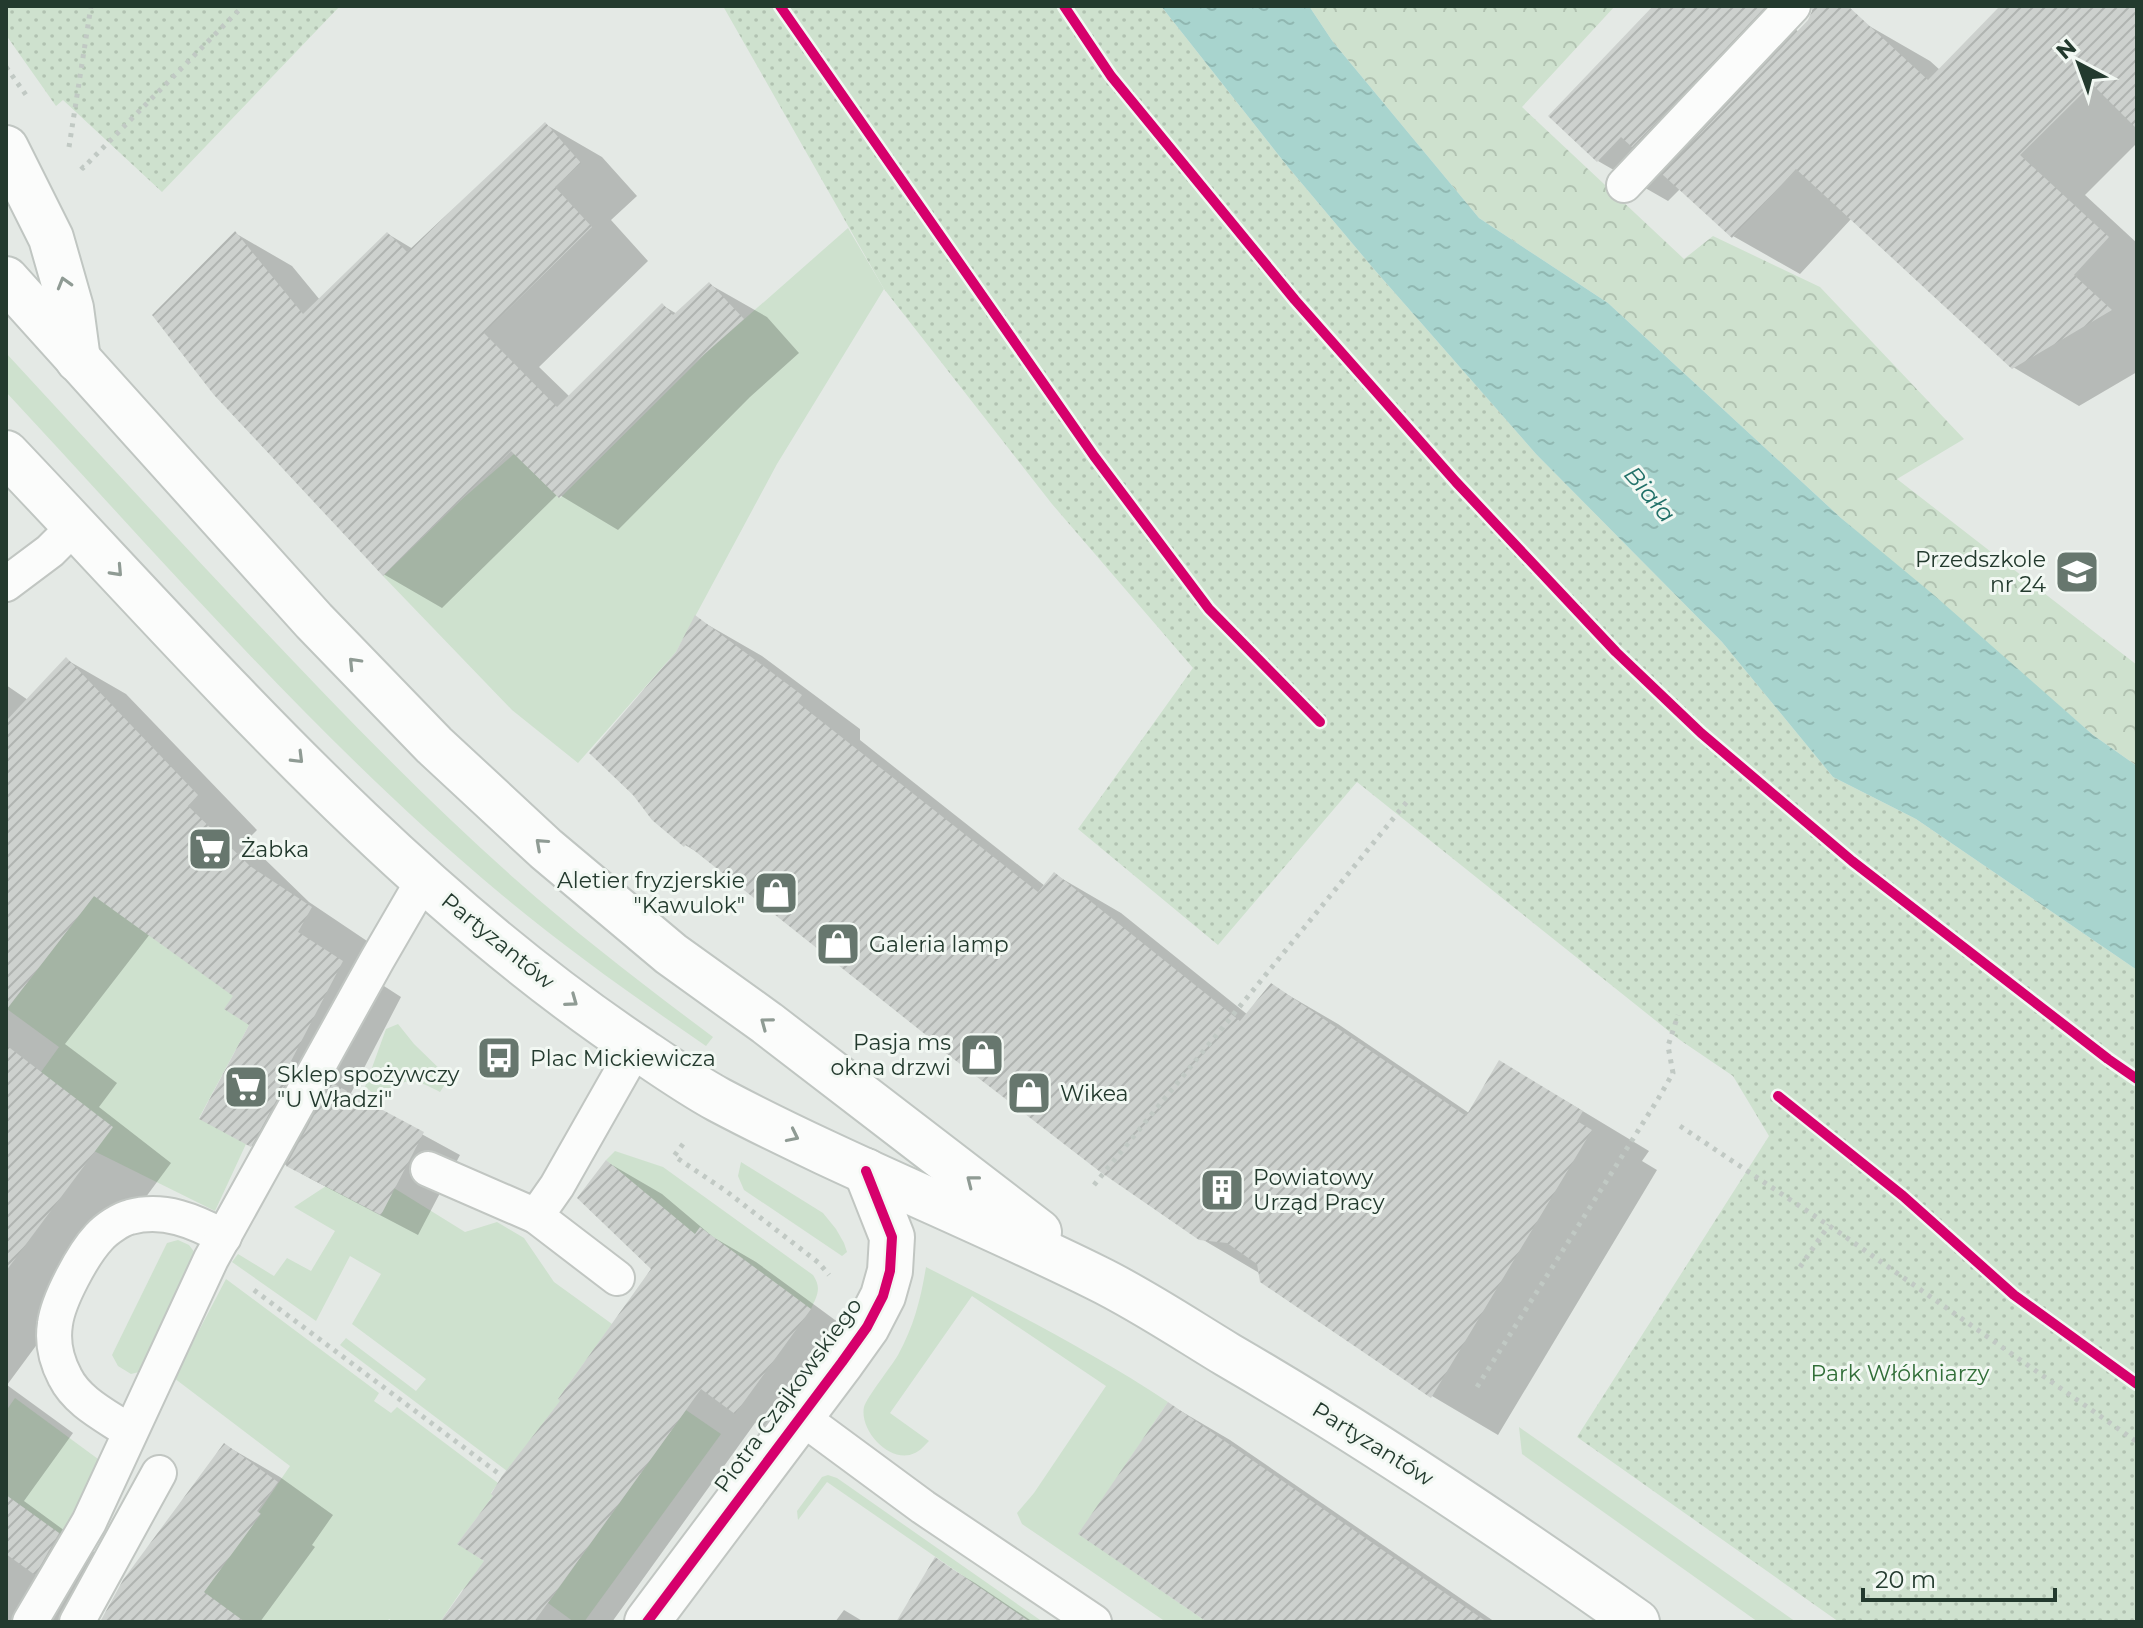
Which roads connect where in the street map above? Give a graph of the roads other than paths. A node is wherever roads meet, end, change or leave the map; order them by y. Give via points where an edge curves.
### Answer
1 (1793, 6) edge
2 (6, 148) edge
3 (1624, 185) dead end
4 (6, 279) edge
5 (78, 360) junction
6 (6, 453) edge
7 (75, 526) junction
8 (6, 584) edge
9 (424, 879) junction
10 (636, 1047) junction
11 (428, 1169) dead end
12 (866, 1171) junction
13 (536, 1216) junction
14 (218, 1248) junction
15 (617, 1278) dead end
16 (1101, 1280) junction
17 (801, 1417) junction
18 (130, 1432) junction
19 (159, 1473) dead end
20 (30, 1622) edge
21 (77, 1622) edge
22 (647, 1622) edge
23 (1094, 1622) edge
24 (1637, 1622) edge

1 - 3 lane
5 -> 2 main road via 71,308 51,238
4 - 5 main road, Partyzantów
16 -> 5 main road, Partyzantów via 671,954 546,849 434,745 325,632
6 - 7 main road, Partyzantów
7 - 8 lane
7 -> 9 main road, Partyzantów via 293,754
9 -> 10 main road, Partyzantów via 534,972
9 - 14 lane
10 -> 12 main road, Partyzantów via 715,1098
10 - 13 lane
11 - 13 lane
12 - 16 main road, Partyzantów
12 - 17 main road, Piotra Czajkowskiego via 892,1237 890,1271 867,1327
13 - 15 lane
14 - 18 lane
14 - 18 lane via 196,1222 147,1213 126,1218 100,1236 72,1277 55,1322 55,1352 81,1400
16 - 24 main road, Partyzantów via 1444,1489
17 - 22 main road, Piotra Czajkowskiego
17 - 23 lane
18 - 20 lane via 89,1522
19 - 21 lane

